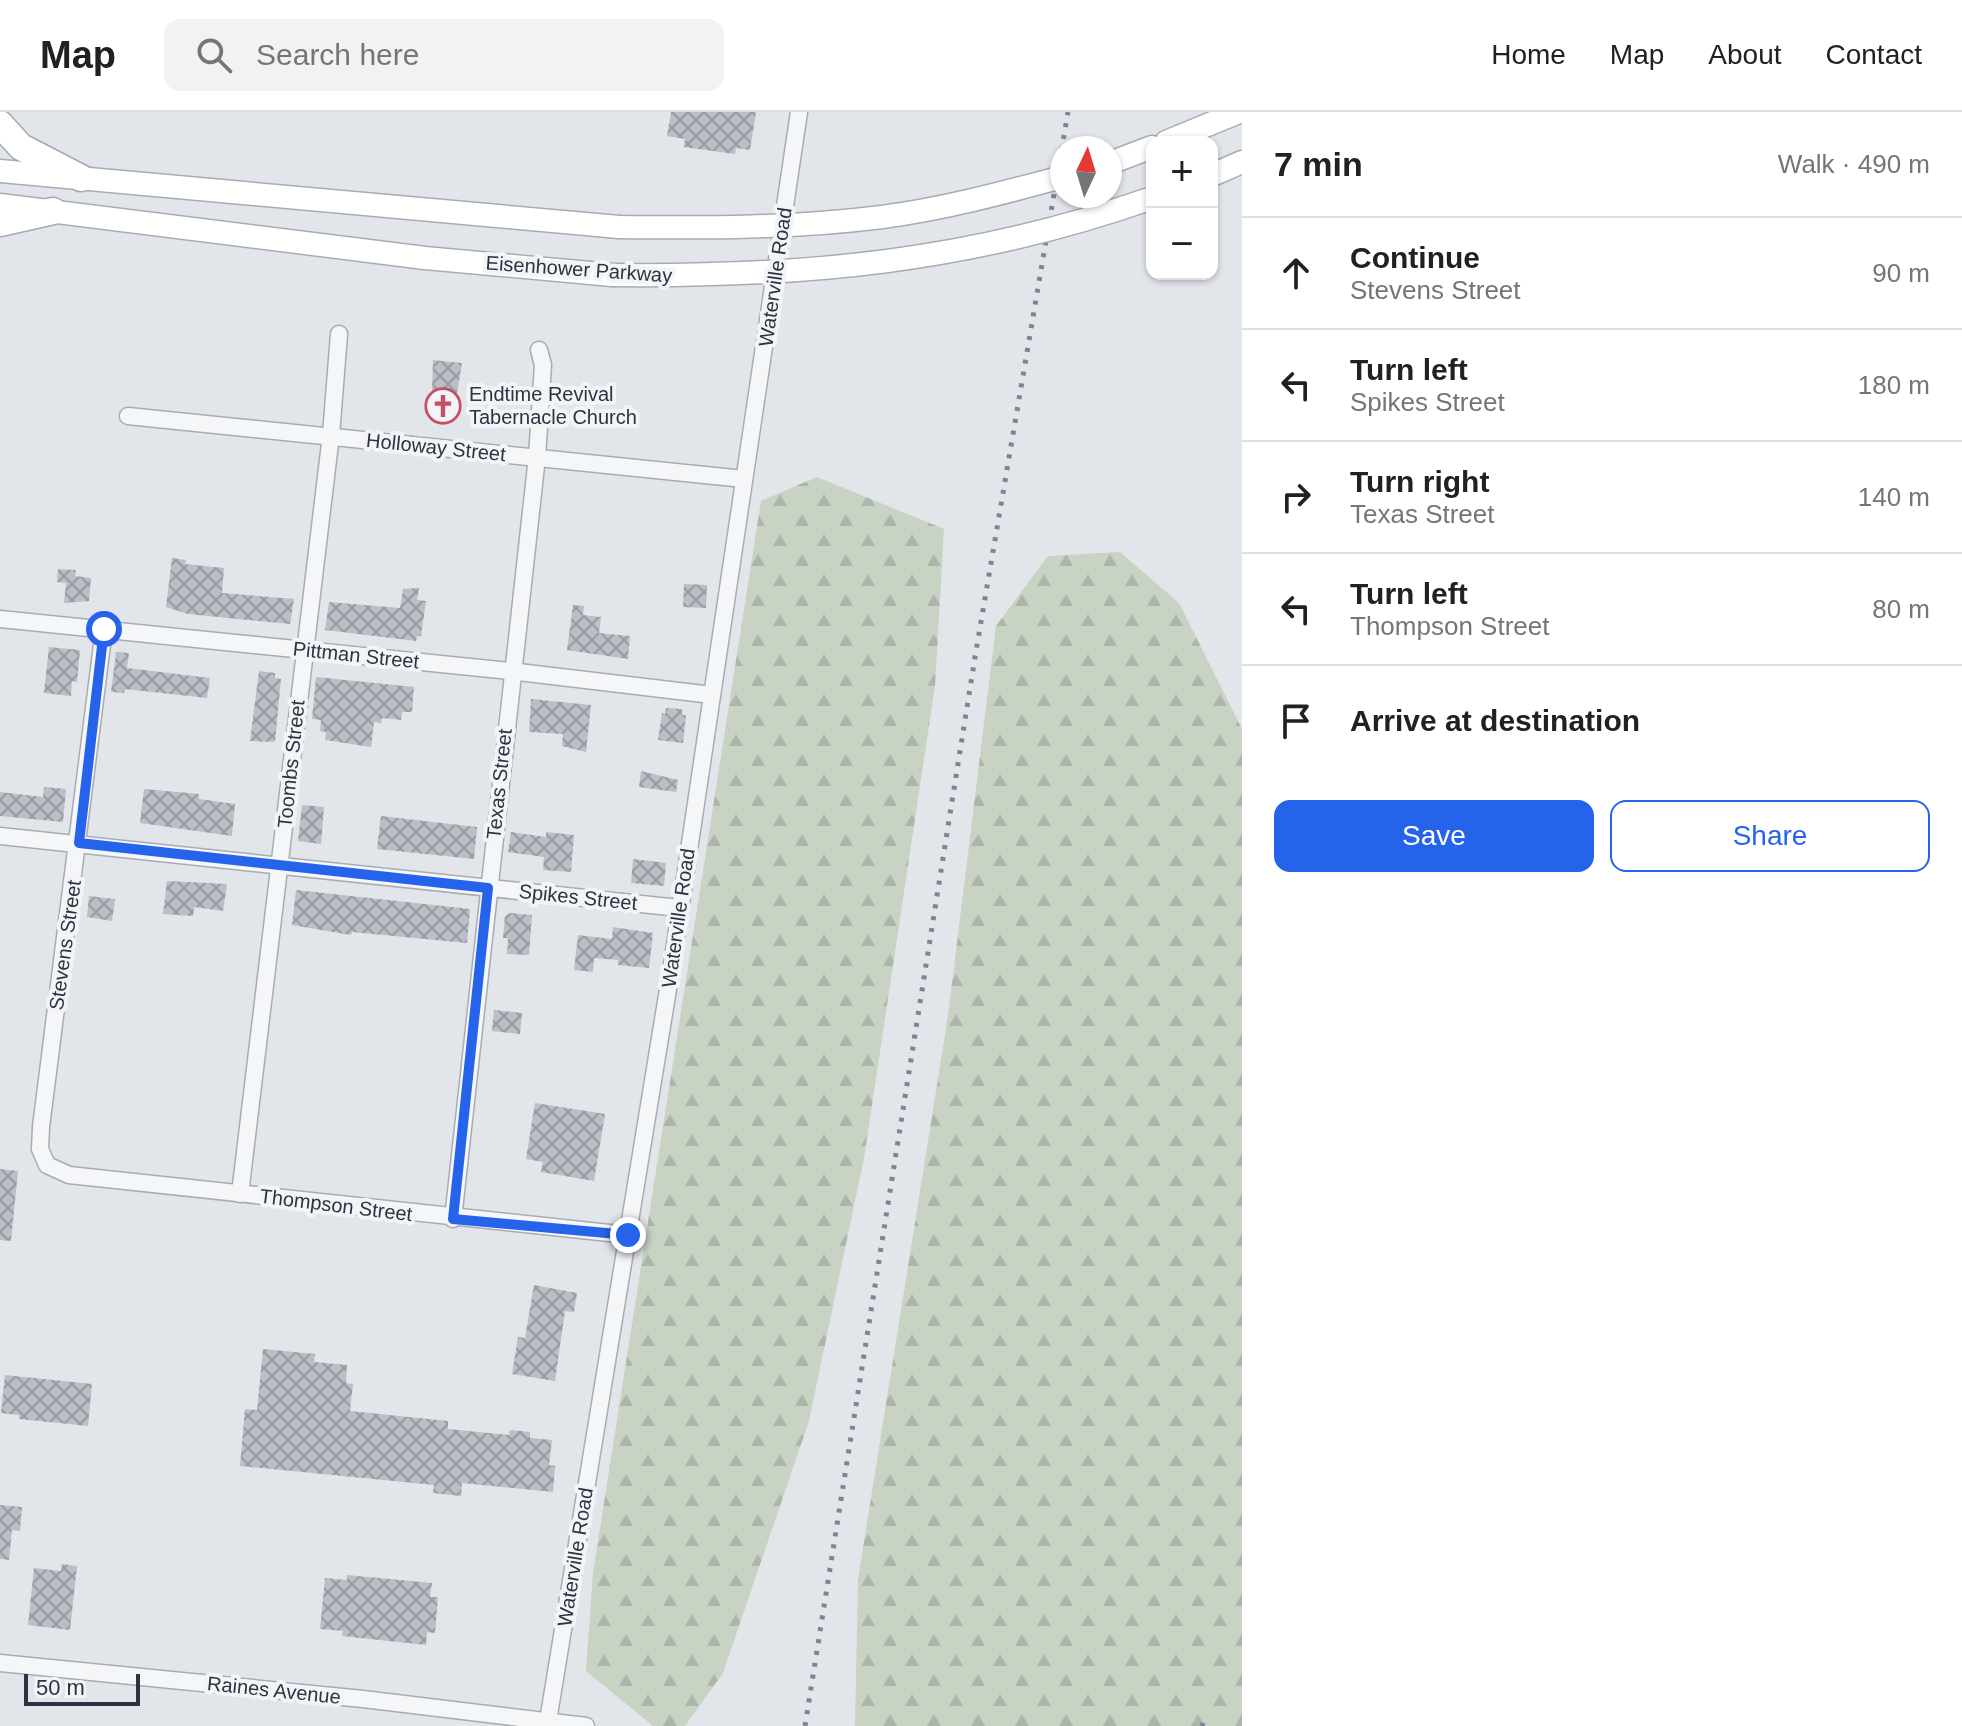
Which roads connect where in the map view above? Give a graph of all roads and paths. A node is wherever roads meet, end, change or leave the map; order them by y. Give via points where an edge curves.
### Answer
1 (799, 112) edge
2 (1239, 112) edge
3 (0, 124) edge
4 (1181, 136) edge
5 (1146, 149) edge
6 (1122, 158) edge
7 (1242, 162) edge
8 (0, 171) edge
9 (1218, 172) edge
10 (81, 178) junction
11 (1050, 180) edge
12 (1146, 200) edge
13 (0, 205) edge
14 (53, 211) junction
15 (0, 223) edge
16 (339, 334) dead end
17 (539, 350) dead end
18 (128, 416) dead end
19 (331, 435) junction
20 (537, 457) junction
21 (744, 479) junction
22 (0, 619) edge
23 (104, 629) junction
24 (304, 650) junction
25 (510, 671) junction
26 (712, 695) junction
27 (0, 836) edge
28 (79, 843) junction
29 (280, 866) junction
30 (488, 888) junction
31 (679, 908) junction
32 (47, 1165) joint
33 (240, 1194) junction
34 (453, 1219) junction
35 (628, 1235) junction
36 (0, 1663) edge
37 (548, 1721) junction
38 (586, 1726) edge

1 - 21 street, Waterville Road
2 - 4 street
3 - 10 main road via 21,147
5 - 6 street
7 - 9 street
8 - 10 street
10 - 11 street, bridge via 619,227 772,227 883,217
12 - 14 street, Eisenhower Parkway, bridge via 1021,238 902,261 722,276 612,275 425,258
13 - 14 street, Eisenhower Parkway
14 - 15 main road
16 - 19 street, Toombs Street
17 - 20 street, Texas Street via 543,365
18 - 19 street, Holloway Street
19 - 20 street, Holloway Street
19 - 24 street, Toombs Street
20 - 21 street, Holloway Street
20 - 25 street, Texas Street
21 - 26 street, Waterville Road
22 - 23 street, Pittman Street
23 - 24 street, Pittman Street
23 - 28 street, Stevens Street
24 - 25 street, Pittman Street
24 - 29 street, Toombs Street
25 - 26 street, Pittman Street
25 - 30 street, Texas Street
26 - 31 street, Waterville Road
27 - 28 street, Spikes Street
28 - 29 street, Spikes Street
28 - 32 street, Stevens Street via 41,1127 40,1149
29 - 30 street, Spikes Street
29 - 33 street, Toombs Street
30 - 31 street, Spikes Street
30 - 34 street, Texas Street
31 - 35 street, Waterville Road
32 - 33 street, Thompson Street via 69,1175
33 - 34 street, Thompson Street
34 - 35 street, Thompson Street
35 - 37 street, Waterville Road
36 - 37 street, Raines Avenue
37 - 38 street, Raines Avenue

